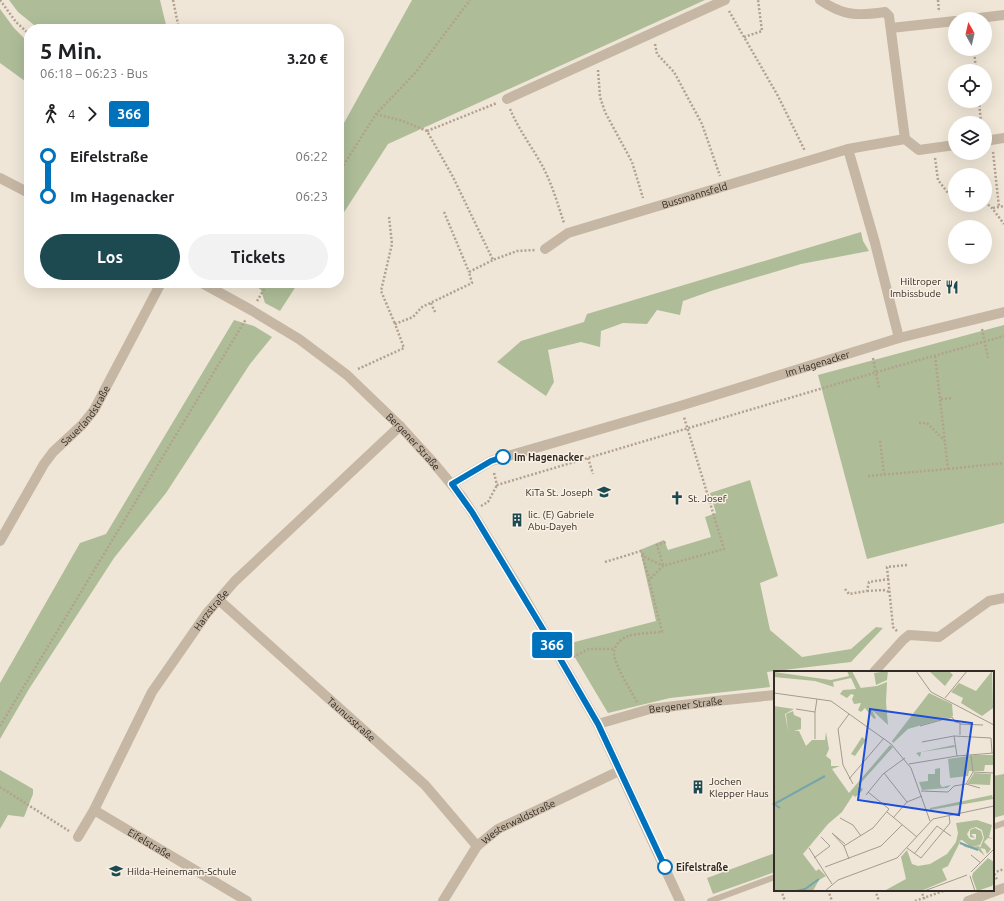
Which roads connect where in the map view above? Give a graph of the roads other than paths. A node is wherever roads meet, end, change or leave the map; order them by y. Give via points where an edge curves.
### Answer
1 (724, 0) edge
2 (820, 0) edge
3 (1004, 15) edge
4 (992, 16) edge
5 (948, 22) edge
6 (891, 28) junction
7 (507, 99) road end
8 (1004, 138) edge
9 (904, 139) junction
10 (992, 140) edge
11 (948, 146) edge
12 (848, 149) junction
13 (0, 178) edge
14 (24, 190) edge
15 (545, 249) road end
16 (158, 288) edge
17 (211, 288) edge
18 (1004, 312) edge
19 (899, 338) junction
20 (400, 426) junction
21 (452, 484) junction
22 (0, 541) edge
23 (1004, 598) edge
24 (219, 600) junction
25 (875, 671) edge
26 (774, 695) edge
27 (598, 724) junction
28 (619, 771) junction
29 (94, 810) junction
30 (1004, 823) edge
31 (994, 827) edge
32 (78, 837) road end
33 (477, 846) junction
34 (774, 877) edge
35 (1004, 888) edge
36 (247, 901) edge
37 (443, 901) edge
38 (680, 901) edge
39 (710, 901) edge
40 (968, 901) edge

1 - 7 street
2 - 6 street via 833,9 849,14 870,15 885,12 889,16
3 - 4 street
5 - 6 street
6 - 9 street
8 - 10 street
9 - 11 street via 919,150
9 - 12 street, Bussmannsfeld
12 - 15 street, Bussmannsfeld via 568,233
12 - 19 street
13 - 14 street
16 - 22 street, Sauerlandstraße via 94,410 44,464
17 - 20 street, Bergener Straße via 299,339 347,375
18 - 19 street, Im Hagenacker
19 - 21 street, Im Hagenacker via 491,461
20 - 21 street, Bergener Straße
20 - 24 street, Harzstraße via 235,581
21 - 27 street, Bergener Straße via 472,512
23 - 25 street via 989,601 939,637 909,635
24 - 29 street, Harzstraße via 207,613 152,692
24 - 33 street, Taunusstraße via 425,785
26 - 27 street, Bergener Straße via 642,711
27 - 28 street, Bergener Straße
28 - 33 street, Westerwaldstraße via 498,829
28 - 38 street, Bergener Straße
29 - 32 street, Harzstraße
29 - 36 street, Eifelstraße
30 - 31 lane
33 - 37 street, Westerwaldstraße
34 - 39 lane
35 - 40 street

